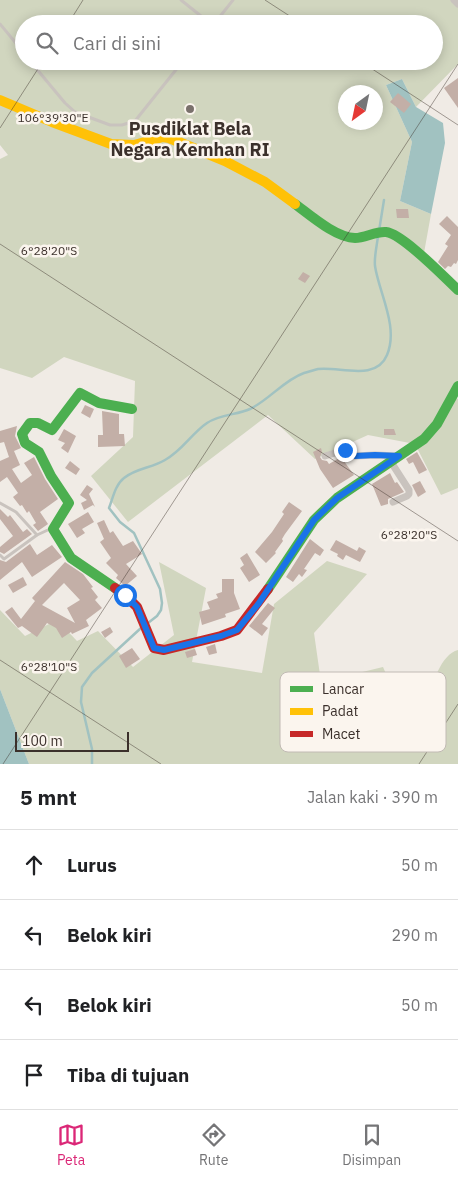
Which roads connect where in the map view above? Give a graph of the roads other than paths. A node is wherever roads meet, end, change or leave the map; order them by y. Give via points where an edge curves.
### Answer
1 (181, 0) edge
2 (233, 0) edge
3 (454, 0) edge
4 (458, 4) edge
5 (201, 15) edge
6 (220, 15) edge
7 (0, 24) edge
8 (15, 42) edge
9 (38, 70) edge
10 (177, 70) edge
11 (0, 100) edge
12 (458, 290) edge
13 (458, 386) edge
14 (132, 409) dead end
15 (326, 456) dead end
16 (395, 459) junction
17 (393, 502) dead end
18 (0, 503) edge
19 (53, 529) junction
20 (36, 535) junction
21 (0, 555) edge

1 - 5 lane
2 - 6 lane
3 - 4 street
7 - 8 lane
9 - 10 lane via 75,112 110,125 122,125 135,121
11 - 12 street via 111,144 134,145 169,138 225,161 265,182 346,237 386,232 404,240
13 - 16 street via 437,424 424,439
14 - 19 street via 99,403 80,393 73,398 52,430 38,423 30,422 26,426 22,434 25,443 39,452 50,476 69,503
15 - 16 street via 345,450 355,456
16 - 17 street via 409,494
16 - 19 street via 337,498 314,520 259,603 237,630 164,650 154,648 137,607 71,558
18 - 20 lane via 16,512
19 - 20 lane
20 - 21 lane via 4,559

